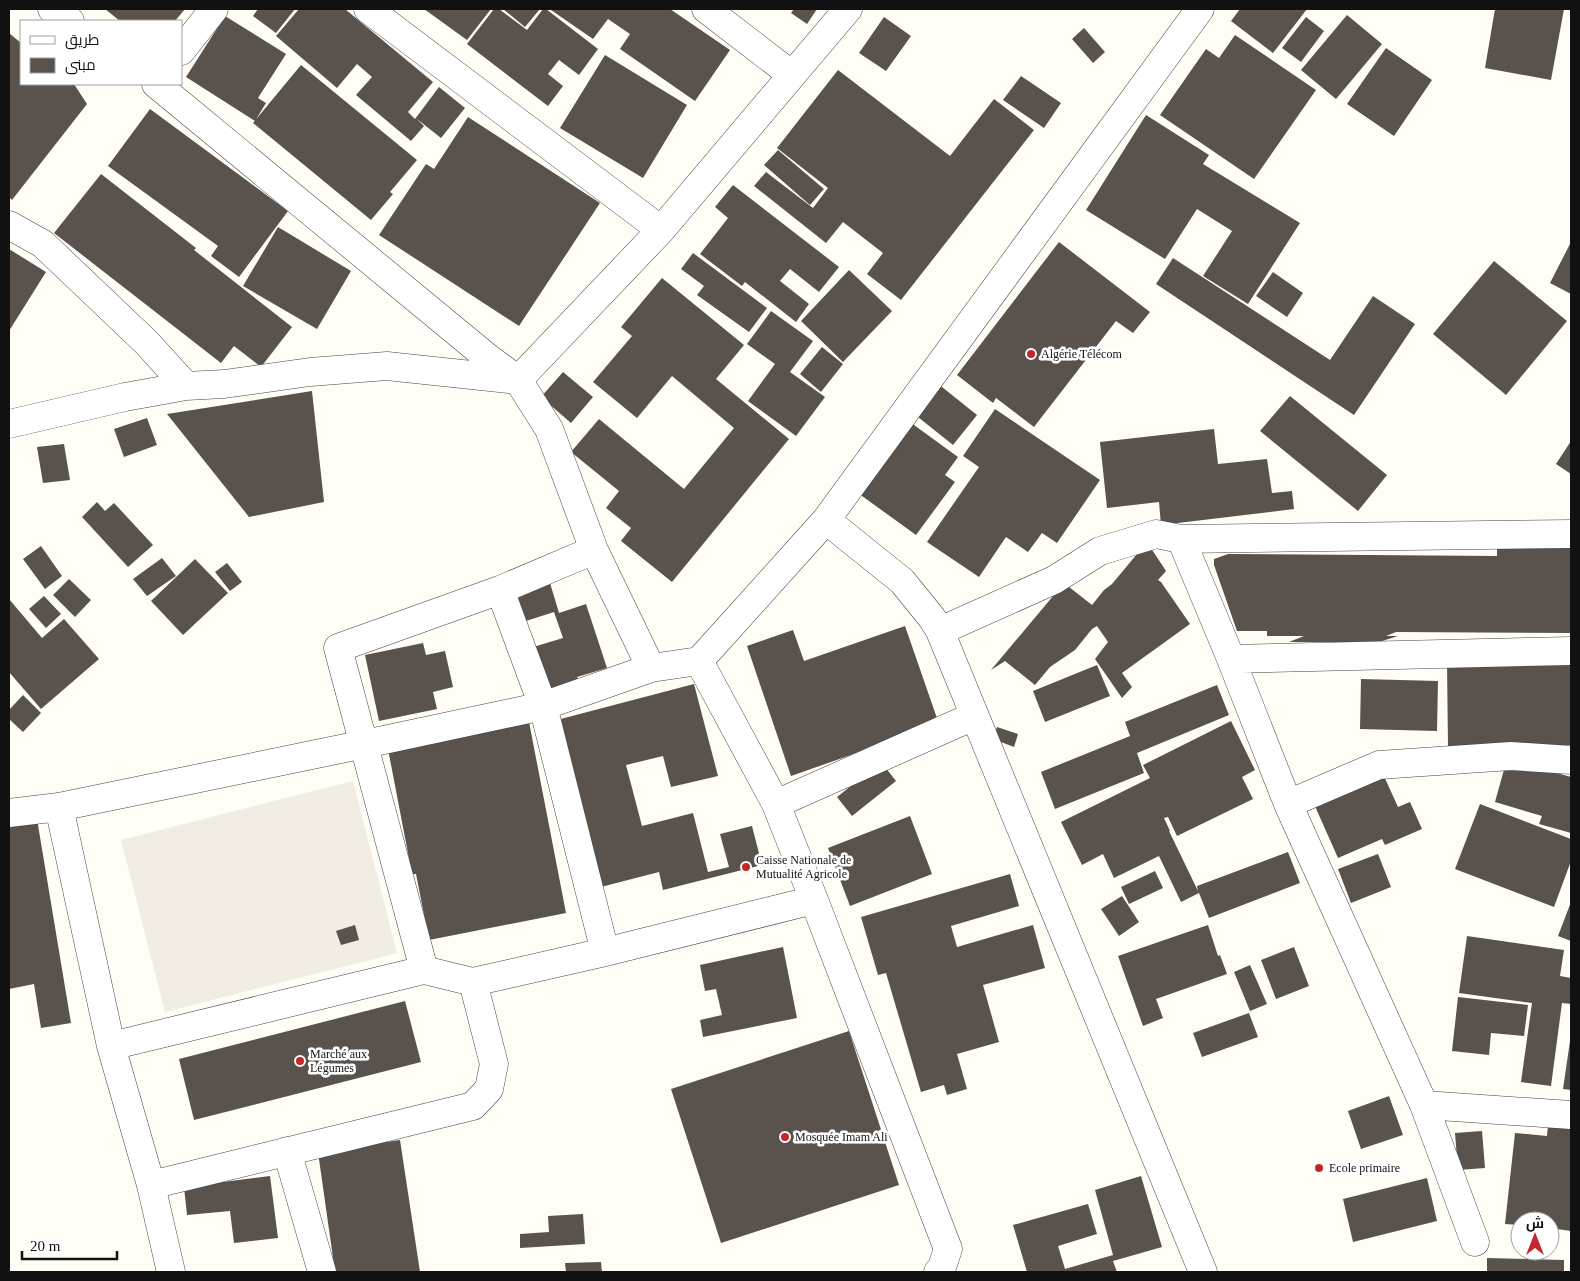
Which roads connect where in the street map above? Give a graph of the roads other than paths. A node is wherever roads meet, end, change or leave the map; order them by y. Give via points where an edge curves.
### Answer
1 (52, 9) edge
2 (214, 9) edge
3 (368, 9) edge
4 (706, 9) edge
5 (848, 9) edge
6 (1200, 9) edge
7 (68, 20) edge
8 (182, 50) edge
9 (792, 75) junction
10 (157, 85) edge
11 (9, 224) edge
12 (661, 230) junction
13 (518, 380) junction
14 (186, 386) junction
15 (9, 424) edge
16 (826, 520) junction
17 (1571, 534) edge
18 (1181, 539) junction
19 (594, 550) junction
20 (500, 590) junction
21 (940, 631) junction
22 (1571, 651) edge
23 (1231, 659) junction
24 (700, 661) junction
25 (651, 668) junction
26 (544, 706) junction
27 (974, 716) junction
28 (365, 744) junction
29 (1571, 760) edge
30 (776, 804) junction
31 (1288, 804) junction
32 (59, 807) junction
33 (9, 813) edge
34 (814, 900) junction
35 (605, 952) junction
36 (424, 970) junction
37 (473, 982) junction
38 (112, 1046) junction
39 (1424, 1106) junction
40 (1571, 1115) edge
41 (287, 1151) junction
42 (151, 1185) junction
43 (1475, 1242) dead end
44 (171, 1272) edge
45 (322, 1272) edge
46 (938, 1272) edge
47 (1203, 1272) edge

1 - 7 street
2 - 8 street
3 - 12 street
4 - 9 street
5 - 9 street
6 - 16 street
9 - 12 street
10 - 13 street
11 - 14 street via 43,244 147,343
12 - 13 street
13 - 14 street via 387,366
13 - 19 street via 549,430
14 - 15 street
16 - 21 street via 902,581
16 - 24 street
17 - 18 street
18 - 21 street via 1156,534 1100,551 1054,580
18 - 23 street
19 - 20 street
19 - 25 street
20 - 26 street
20 - 28 street via 338,648
21 - 27 street
22 - 23 street
23 - 31 street
24 - 25 street
24 - 30 street
25 - 26 street
26 - 28 street
26 - 35 street
27 - 30 street
27 - 47 street
28 - 32 street
28 - 36 street
29 - 31 street via 1511,756 1379,764
30 - 34 street
31 - 39 street
32 - 33 street
32 - 38 street
34 - 35 street
34 - 46 street via 948,1249 942,1270
35 - 37 street
36 - 37 street
36 - 38 street
37 - 41 street via 494,1064 489,1089 473,1106
38 - 42 street
39 - 40 street
39 - 43 street
41 - 42 street
41 - 45 street
42 - 44 street

